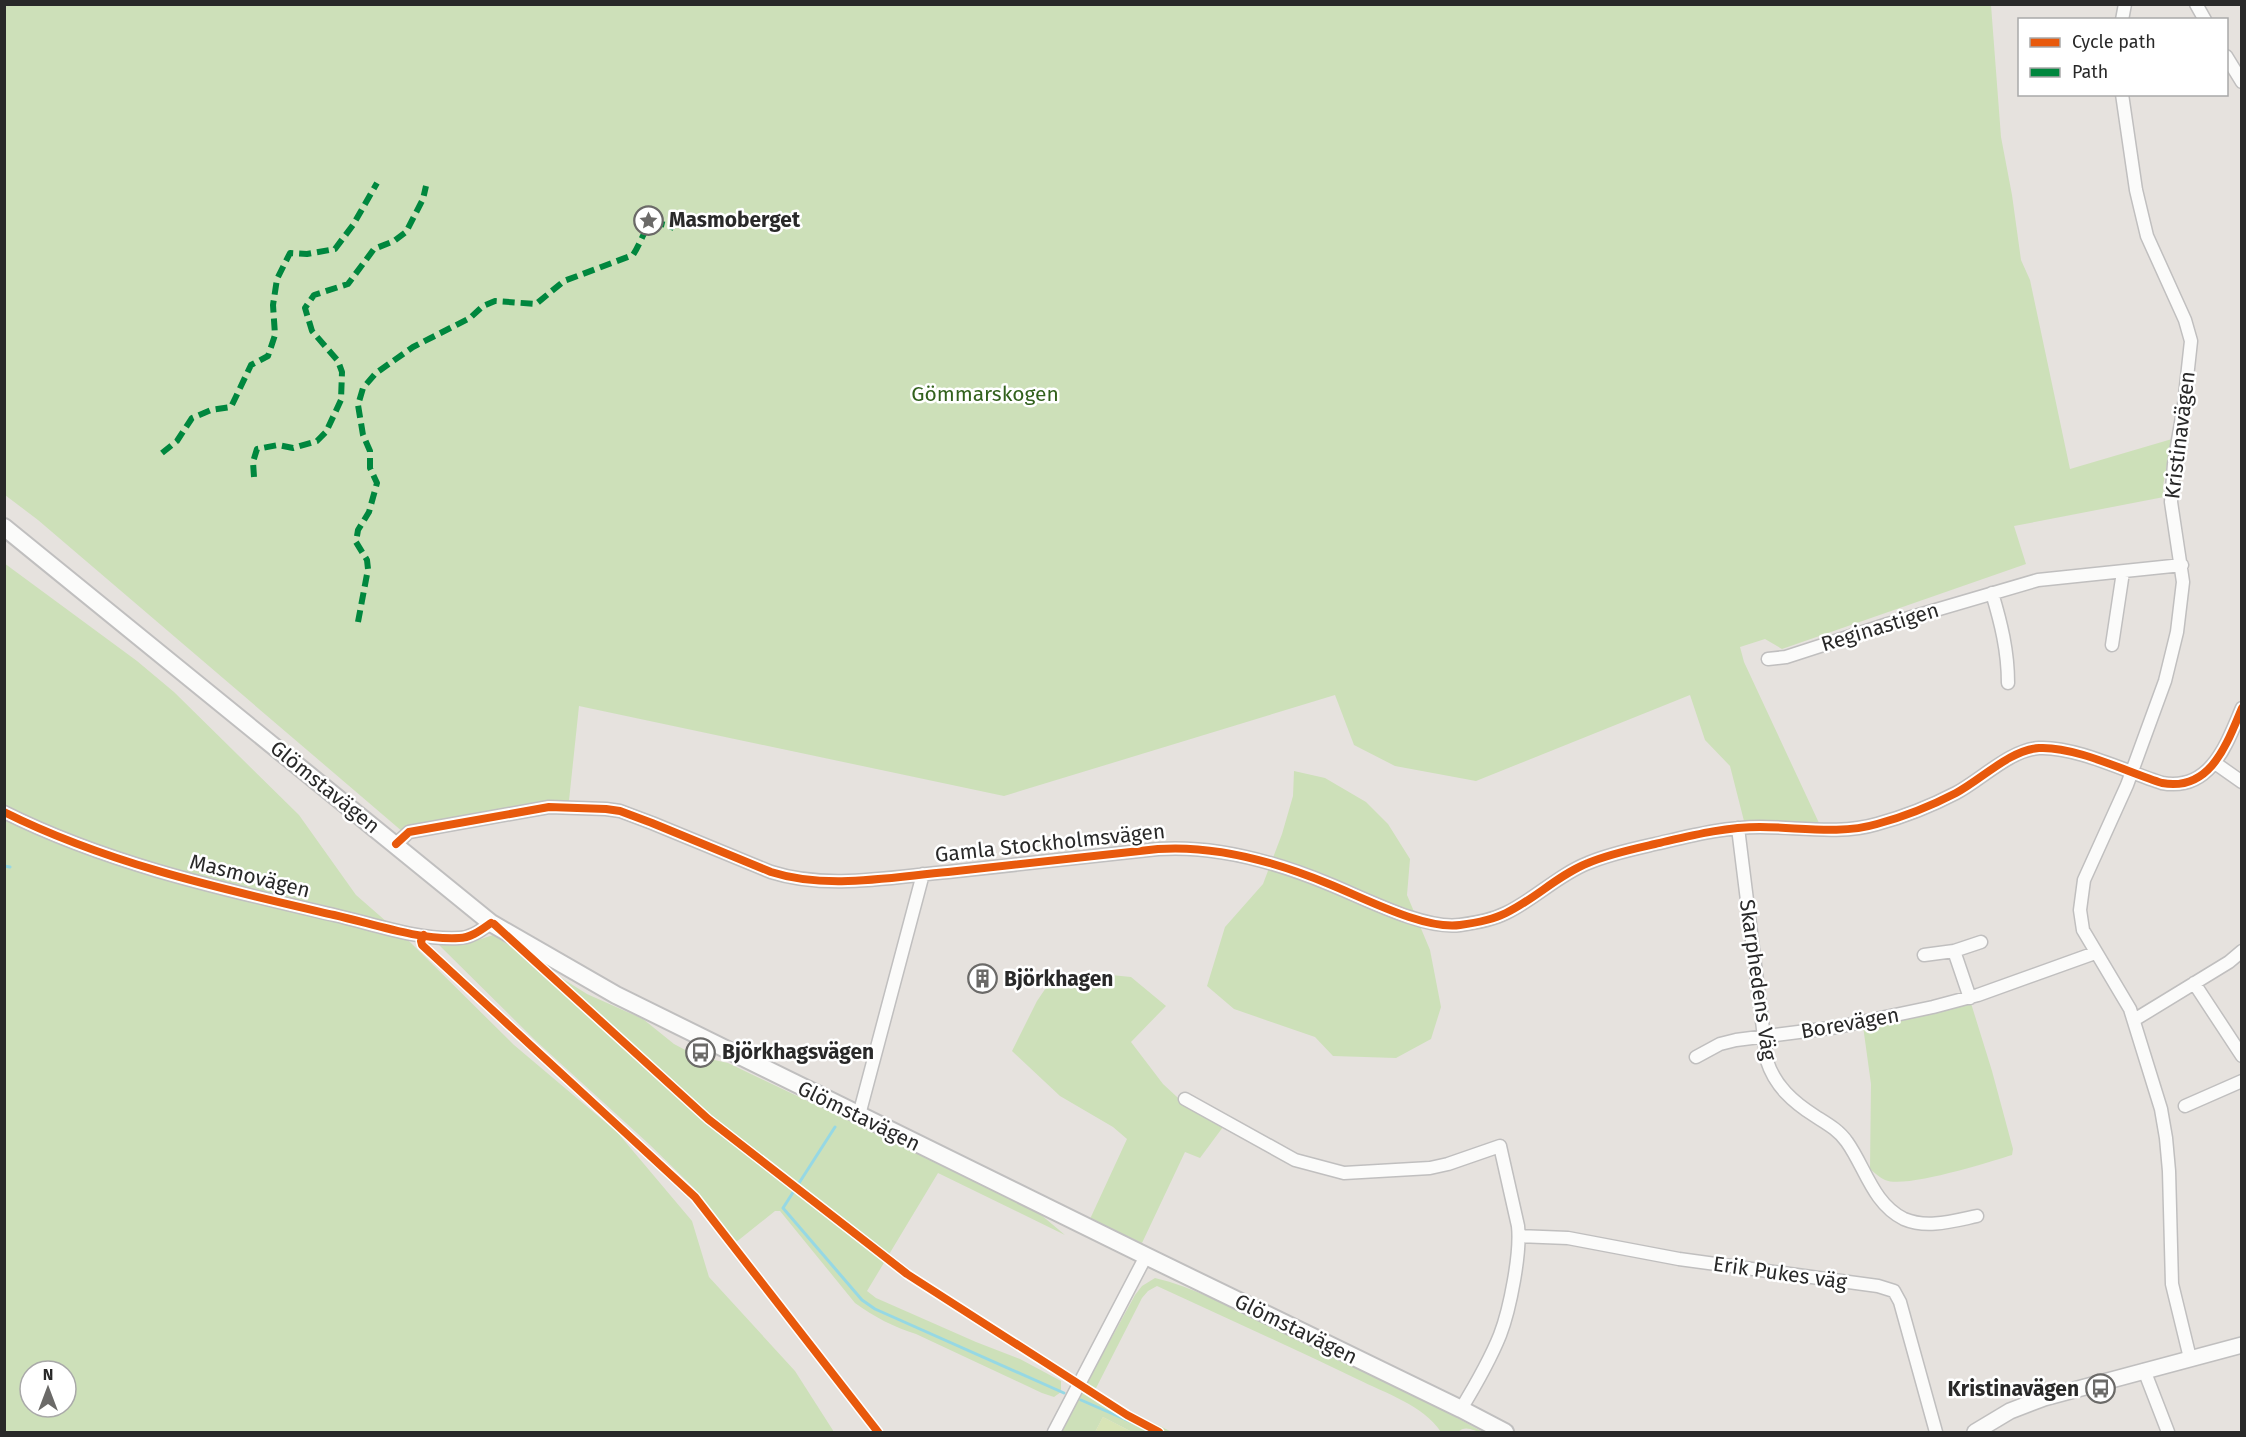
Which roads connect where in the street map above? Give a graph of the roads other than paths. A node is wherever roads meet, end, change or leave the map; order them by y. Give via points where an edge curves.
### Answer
1 (2196, 4) edge
2 (2204, 18) edge
3 (2228, 59) edge
4 (2241, 82) edge
5 (2122, 96) edge
6 (4, 526) edge
7 (2182, 565) junction
8 (2123, 572) junction
9 (1992, 593) junction
10 (2112, 645) dead end
11 (1768, 659) dead end
12 (2008, 683) dead end
13 (2241, 708) edge
14 (2216, 763) junction
15 (2132, 772) junction
16 (2241, 782) edge
17 (4, 812) edge
18 (1738, 828) junction
19 (396, 844) junction
20 (924, 874) junction
21 (491, 923) junction
22 (1981, 942) dead end
23 (1954, 951) junction
24 (2241, 951) edge
25 (2095, 953) junction
26 (1924, 955) dead end
27 (2194, 983) junction
28 (1970, 998) junction
29 (2134, 1020) junction
30 (1764, 1037) junction
31 (2241, 1056) edge
32 (1696, 1057) dead end
33 (2241, 1081) edge
34 (1185, 1099) dead end
35 (2185, 1106) dead end
36 (859, 1115) junction
37 (1977, 1216) dead end
38 (1520, 1236) junction
39 (1146, 1256) junction
40 (2241, 1345) edge
41 (2190, 1358) junction
42 (2144, 1370) junction
43 (1461, 1409) junction
44 (1054, 1432) edge
45 (1505, 1432) edge
46 (1936, 1432) edge
47 (1975, 1432) edge
48 (2168, 1432) edge

1 - 2 street
3 - 4 street
5 - 7 street, Kristinavägen via 2147,236 2191,341 2171,502
6 - 19 main road, Glömstavägen
7 - 8 street, Reginastigen
7 - 15 street, Kristinavägen via 2181,604 2171,660
8 - 9 street, Reginastigen via 2038,580
8 - 10 street
9 - 11 street, Reginastigen via 1786,657
9 - 12 street via 2008,658
13 - 14 street, Gamla Stockholmsvägen
14 - 15 street, Gamla Stockholmsvägen via 2198,777 2174,784
14 - 16 street
15 - 18 street, Gamla Stockholmsvägen via 2067,750 2037,748 2011,757 1955,794 1866,827
15 - 25 street, Kristinavägen via 2082,889 2083,930
17 - 21 street, Masmovägen via 48,832 173,876 407,932 460,938 478,933
18 - 20 street, Gamla Stockholmsvägen via 1684,837 1588,862 1503,914 1451,926 1421,921 1278,866 1201,850 1158,849
18 - 30 street, Skarphedens Väg
19 - 20 street, Gamla Stockholmsvägen via 409,832 549,807 585,807 620,812 792,878 855,880
19 - 21 main road, Glömstavägen
20 - 36 street
21 - 36 main road, Glömstavägen via 616,996
22 - 23 street
23 - 26 street
23 - 28 street
24 - 27 street
25 - 28 street, Borevägen
25 - 29 street, Kristinavägen
27 - 29 street
27 - 31 street
28 - 30 street, Borevägen via 1864,1022
29 - 41 street, Kristinavägen via 2165,1132 2172,1284
30 - 32 street, Borevägen via 1720,1044
30 - 37 street, Skarphedens Väg via 1767,1061 1776,1083 1842,1136 1889,1208 1906,1219 1926,1224
33 - 35 street
34 - 38 street via 1294,1160 1344,1173 1430,1168 1500,1146
36 - 39 main road, Glömstavägen
38 - 43 street via 1500,1334
38 - 46 street, Erik Pukes väg via 1568,1238 1894,1291
39 - 43 main road, Glömstavägen
39 - 44 street
40 - 41 street
41 - 42 street
42 - 47 street via 2022,1406
42 - 48 street
43 - 45 main road, Glömstavägen

